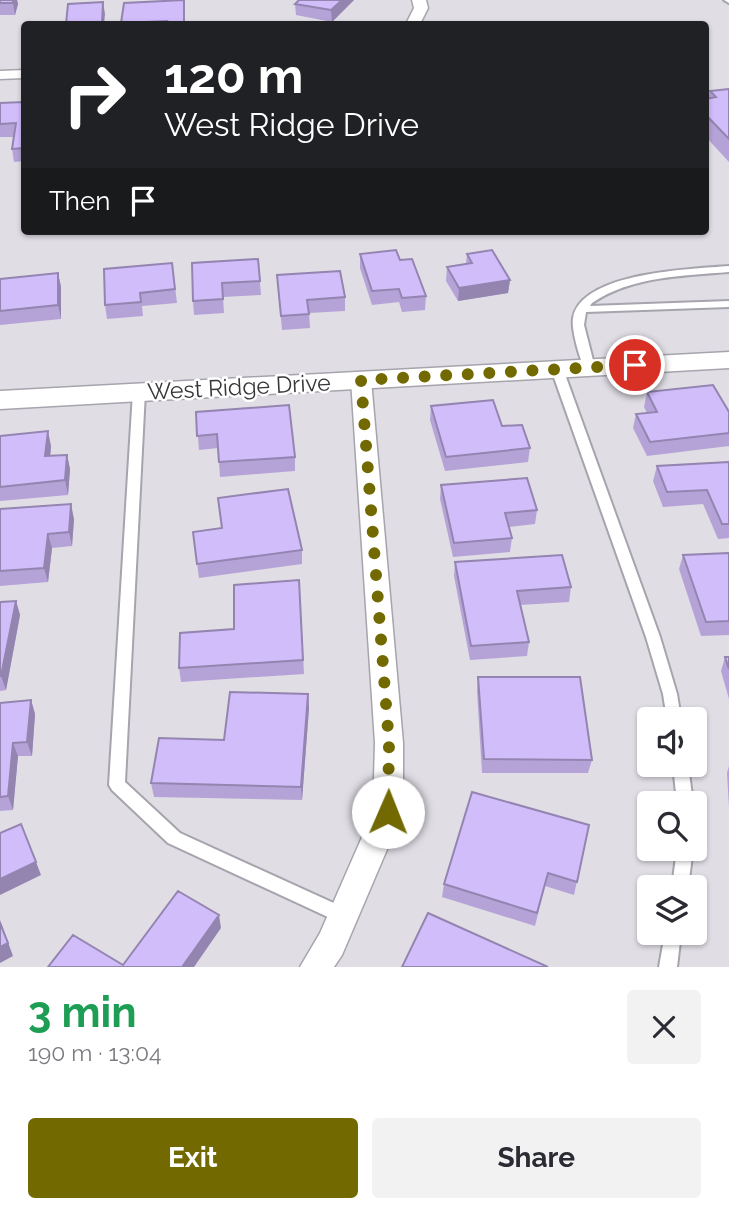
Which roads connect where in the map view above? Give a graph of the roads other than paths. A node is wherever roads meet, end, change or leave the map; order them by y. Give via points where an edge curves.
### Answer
1 (419, 0) edge
2 (414, 21) edge
3 (21, 74) edge
4 (0, 75) edge
5 (729, 269) edge
6 (729, 304) edge
7 (582, 309) junction
8 (729, 360) edge
9 (589, 368) junction
10 (557, 369) junction
11 (361, 380) junction
12 (139, 392) junction
13 (0, 400) edge
14 (672, 707) edge
15 (343, 916) junction
16 (671, 945) edge
17 (316, 967) edge
18 (668, 967) edge

1 - 2 street via 421,8
3 - 4 street
5 - 7 lane via 646,278 610,287 587,300
6 - 7 lane
7 - 9 lane via 578,317
8 - 9 street, West Ridge Drive
9 - 10 street, West Ridge Drive
10 - 11 street, West Ridge Drive
10 - 14 lane via 653,637
11 - 12 street, West Ridge Drive
11 - 15 street via 389,743 388,812
12 - 13 street, West Ridge Drive
12 - 15 lane via 117,785 174,838
15 - 17 street
16 - 18 lane

